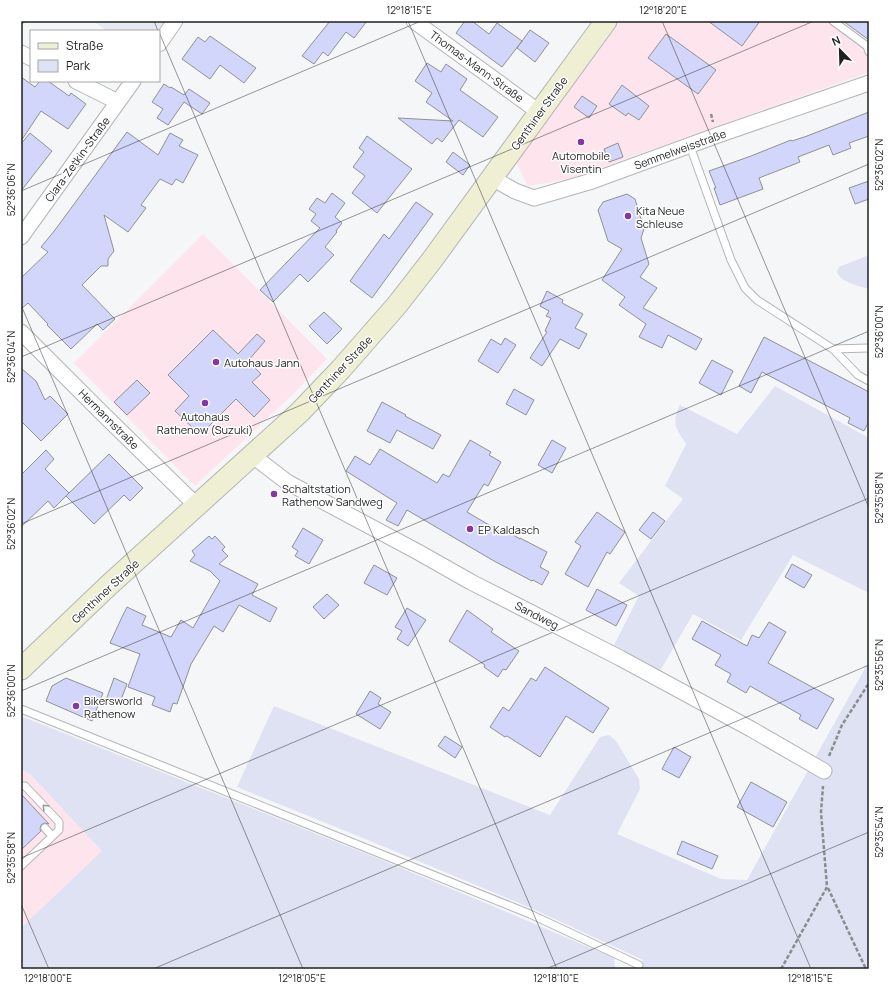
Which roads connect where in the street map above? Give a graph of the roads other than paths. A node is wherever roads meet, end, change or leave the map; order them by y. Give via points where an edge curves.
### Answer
1 (175, 21) edge
2 (414, 21) edge
3 (606, 21) edge
4 (833, 21) edge
5 (160, 43) edge
6 (869, 52) edge
7 (21, 53) edge
8 (30, 58) edge
9 (78, 82) edge
10 (132, 82) edge
11 (869, 83) edge
12 (118, 102) junction
13 (539, 112) junction
14 (690, 146) junction
15 (492, 178) junction
16 (21, 237) edge
17 (21, 332) edge
18 (869, 348) edge
19 (833, 349) junction
20 (869, 381) edge
21 (253, 456) junction
22 (197, 506) junction
23 (21, 669) edge
24 (21, 709) edge
25 (824, 771) road end
26 (21, 786) edge
27 (45, 828) dead end
28 (52, 836) junction
29 (21, 866) edge
30 (639, 965) dead end

1 - 5 street
2 - 13 street, Thomas-Mann-Straße
3 - 13 main road, Genthiner Straße
4 - 6 lane via 867,46
7 - 8 street
9 - 12 street
10 - 12 street, Clara-Zetkin-Straße
11 - 14 street, Semmelweisstraße
12 - 16 street, Clara-Zetkin-Straße
13 - 15 main road, Genthiner Straße
14 - 15 street, Semmelweisstraße via 592,181 534,198
14 - 19 lane via 732,260 745,288 757,300
15 - 21 main road, Genthiner Straße via 432,260 374,332 300,412
17 - 22 street, Hermannstraße
18 - 19 lane
19 - 20 lane via 858,375
21 - 22 main road, Genthiner Straße
21 - 25 street, Sandweg via 287,482 471,582 620,658
22 - 23 main road, Genthiner Straße
24 - 30 lane via 530,914
28 -> 26 lane via 59,830 59,822 25,786
27 - 28 lane
28 - 29 lane

